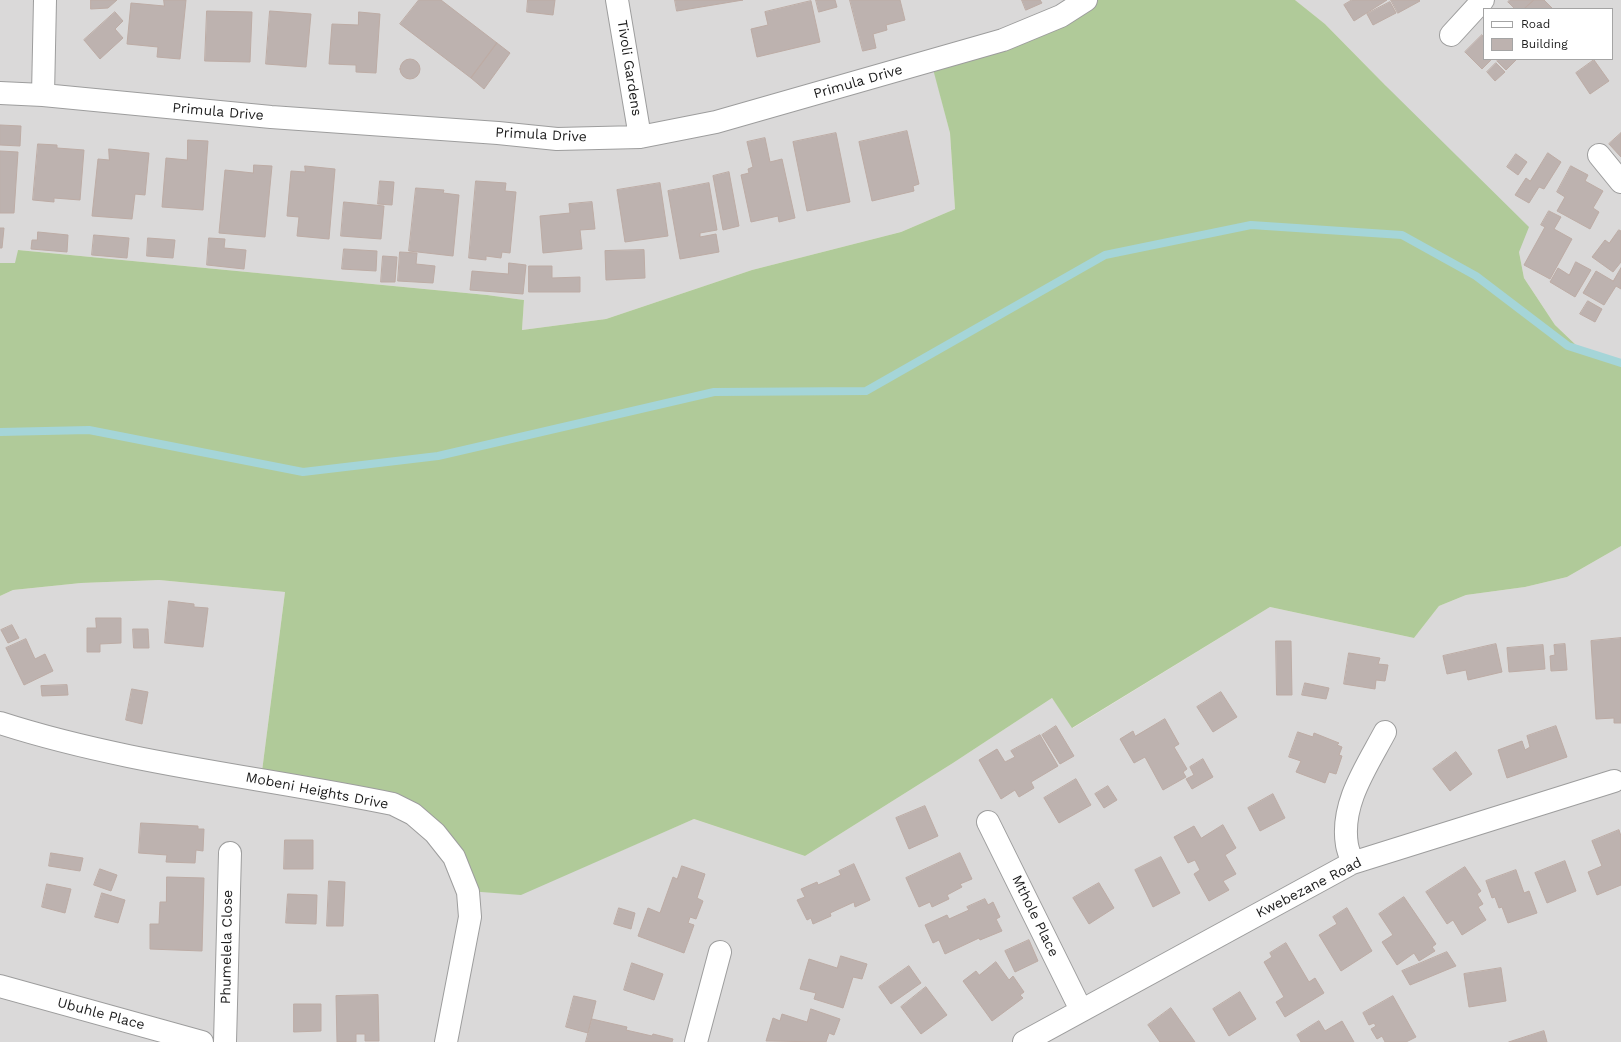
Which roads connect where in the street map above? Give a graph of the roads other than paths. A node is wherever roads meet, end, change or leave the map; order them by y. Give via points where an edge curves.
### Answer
1 (45, 0) edge
2 (618, 0) edge
3 (1086, 0) edge
4 (1483, 0) edge
5 (1451, 35) dead end
6 (0, 93) edge
7 (43, 95) junction
8 (640, 137) junction
9 (1599, 155) dead end
10 (1621, 182) edge
11 (0, 723) edge
12 (1385, 732) dead end
13 (1614, 780) dead end
14 (988, 822) dead end
15 (230, 853) dead end
16 (1352, 863) junction
17 (720, 952) dead end
18 (0, 986) edge
19 (1081, 1010) junction
20 (202, 1042) edge
21 (225, 1042) edge
22 (446, 1042) edge
23 (696, 1042) edge
24 (1024, 1042) edge

1 - 7 street
2 - 8 street, Tivoli Gardens
3 - 8 street, Primula Drive via 1061,16 1003,40 716,122
4 - 5 street
6 - 7 street, Primula Drive
7 - 8 street, Primula Drive via 271,117 557,139
9 - 10 street
11 - 22 street, Mobeni Heights Drive via 40,735 172,764 393,804 413,814 435,833 454,857 468,892 470,917
12 - 16 street via 1354,790 1347,820 1347,844
13 - 16 street, Kwebezane Road
14 - 19 street, Mthole Place
15 - 21 street, Phumelela Close
16 - 19 street, Kwebezane Road
17 - 23 street
18 - 20 street, Ubuhle Place
19 - 24 street, Kwebezane Road

